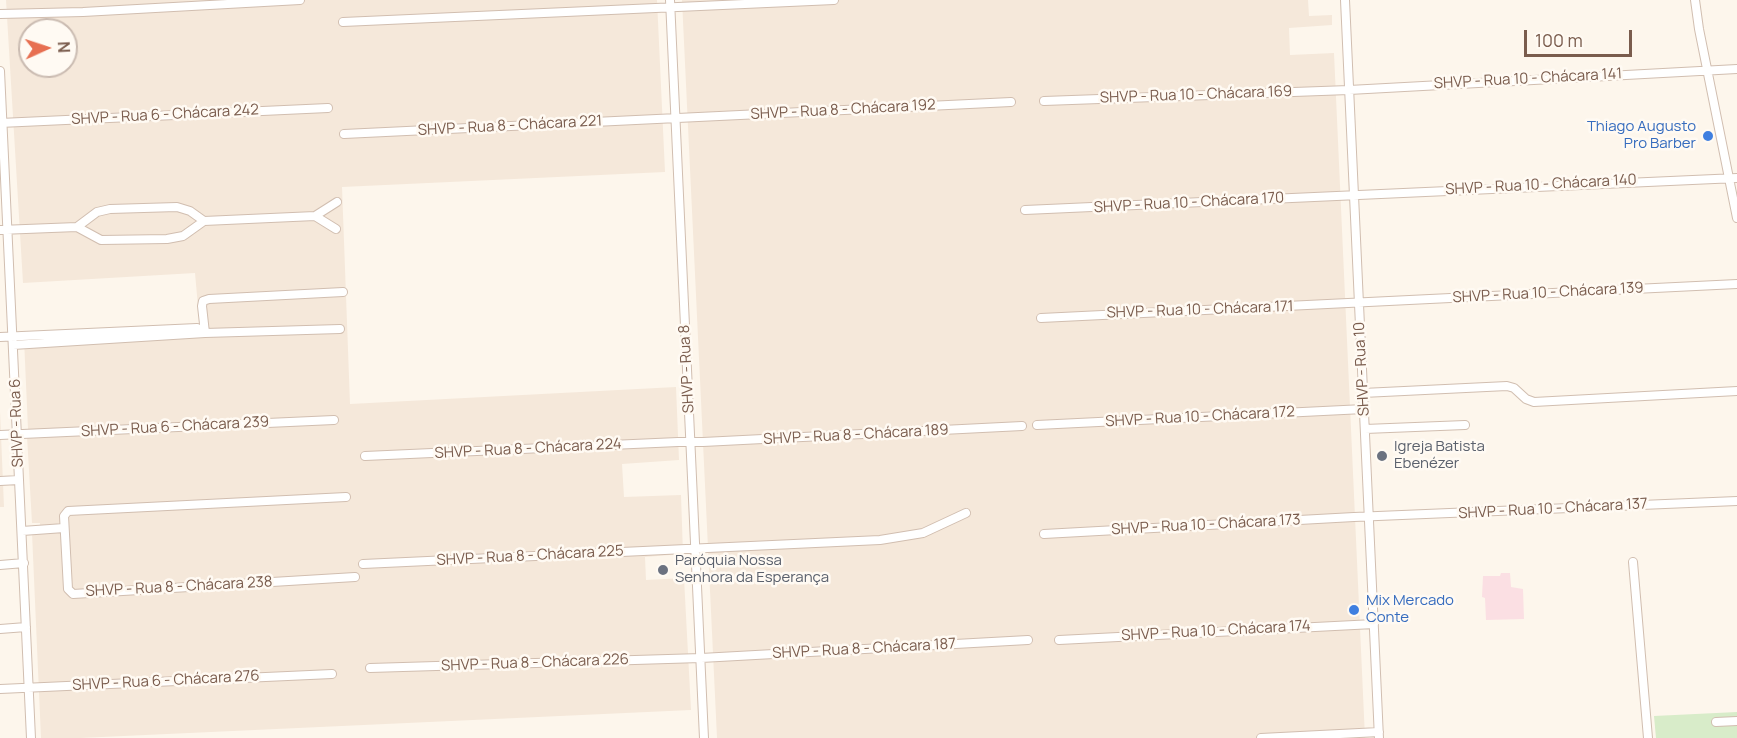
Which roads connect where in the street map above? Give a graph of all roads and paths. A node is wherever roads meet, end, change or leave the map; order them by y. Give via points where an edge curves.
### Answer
1 (300, 0) edge
2 (834, 0) edge
3 (1345, 0) edge
4 (1695, 0) edge
5 (671, 4) edge
6 (0, 14) edge
7 (343, 22) dead end
8 (1737, 69) edge
9 (1707, 70) junction
10 (0, 71) edge
11 (1349, 90) junction
12 (1044, 101) dead end
13 (1011, 102) dead end
14 (328, 108) dead end
15 (675, 119) junction
16 (1, 123) edge
17 (344, 134) dead end
18 (1732, 178) edge
19 (1354, 194) junction
20 (337, 202) dead end
21 (1025, 210) dead end
22 (315, 216) junction
23 (1737, 218) edge
24 (204, 221) junction
25 (76, 227) junction
26 (336, 229) dead end
27 (4, 230) edge
28 (1737, 284) edge
29 (343, 292) dead end
30 (1359, 303) junction
31 (1041, 318) dead end
32 (340, 329) dead end
33 (201, 331) junction
34 (0, 337) edge
35 (13, 341) junction
36 (1737, 391) edge
37 (1363, 393) junction
38 (1364, 409) junction
39 (334, 420) dead end
40 (1037, 425) dead end
41 (1465, 425) dead end
42 (1022, 426) dead end
43 (1365, 429) junction
44 (17, 434) junction
45 (0, 435) edge
46 (691, 442) junction
47 (365, 456) dead end
48 (19, 480) junction
49 (0, 481) edge
50 (346, 497) dead end
51 (1737, 501) edge
52 (966, 513) dead end
53 (1369, 517) junction
54 (64, 528) junction
55 (22, 531) junction
56 (1044, 534) dead end
57 (696, 547) junction
58 (1633, 562) dead end
59 (24, 563) junction
60 (363, 564) dead end
61 (0, 565) edge
62 (355, 577) dead end
63 (1374, 624) junction
64 (26, 627) junction
65 (0, 628) edge
66 (1028, 640) dead end
67 (1059, 640) dead end
68 (701, 658) junction
69 (370, 668) dead end
70 (332, 674) dead end
71 (30, 687) junction
72 (0, 689) edge
73 (1737, 721) edge
74 (1716, 722) dead end
75 (1379, 735) edge
76 (32, 738) edge
77 (704, 738) edge
78 (1261, 738) edge
79 (1648, 738) edge

1 - 6 street
2 - 5 street
3 - 11 street, SHVP - Rua 10
4 - 9 street
5 - 7 street
5 - 15 street, SHVP - Rua 8
8 - 9 street, SHVP - Rua 10 - Chácara 141
9 - 11 street, SHVP - Rua 10 - Chácara 141
9 - 18 street
10 - 16 street, SHVP - Rua 6
11 - 12 street, SHVP - Rua 10 - Chácara 169
11 - 19 street, SHVP - Rua 10
13 - 15 street, SHVP - Rua 8 - Chácara 192
14 - 16 street, SHVP - Rua 6 - Chácara 242
15 - 17 street, SHVP - Rua 8 - Chácara 221
15 - 46 street, SHVP - Rua 8
16 - 27 street, SHVP - Rua 6
18 - 19 street, SHVP - Rua 10 - Chácara 140
18 - 23 street
19 - 21 street, SHVP - Rua 10 - Chácara 170
19 - 30 street, SHVP - Rua 10
20 - 22 street
22 - 24 street
22 - 26 street
24 - 25 street via 183,236 167,239 101,240
24 - 25 street via 177,207 110,209 97,212
25 - 27 street
27 - 35 street, SHVP - Rua 6
28 - 30 street, SHVP - Rua 10 - Chácara 139
29 - 33 street via 209,299 203,301
30 - 31 street, SHVP - Rua 10 - Chácara 171
30 - 37 street, SHVP - Rua 10
32 - 33 street
33 - 35 street
34 - 35 street
35 - 44 street, SHVP - Rua 6
36 - 37 street via 1534,402 1507,386
37 - 38 street, SHVP - Rua 10
38 - 40 street, SHVP - Rua 10 - Chácara 172
38 - 43 street, SHVP - Rua 10
39 - 44 street, SHVP - Rua 6 - Chácara 239
41 - 43 street
42 - 46 street, SHVP - Rua 8 - Chácara 189
43 - 53 street, SHVP - Rua 10
44 - 45 street, SHVP - Rua 6 - Chácara 239
44 - 48 street, SHVP - Rua 6
46 - 47 street, SHVP - Rua 8 - Chácara 224
46 - 57 street, SHVP - Rua 8
48 - 49 street
48 - 55 street, SHVP - Rua 6
50 - 54 street via 68,512
51 - 53 street, SHVP - Rua 10 - Chácara 137
52 - 57 street, SHVP - Rua 8 - Chácara 225 via 923,532 880,540
53 - 56 street, SHVP - Rua 10 - Chácara 173
53 - 63 street, SHVP - Rua 10
54 - 55 street
54 - 62 street, SHVP - Rua 8 - Chácara 238 via 68,589 73,594
55 - 59 street, SHVP - Rua 6
57 - 60 street, SHVP - Rua 8 - Chácara 225
57 - 68 street, SHVP - Rua 8
58 - 79 street
59 - 61 street
59 - 64 street, SHVP - Rua 6
63 - 67 street, SHVP - Rua 10 - Chácara 174
63 - 75 street, SHVP - Rua 10
64 - 65 street
64 - 71 street, SHVP - Rua 6
66 - 68 street, SHVP - Rua 8 - Chácara 187
68 - 69 street, SHVP - Rua 8 - Chácara 226
68 - 77 street, SHVP - Rua 8
70 - 71 street, SHVP - Rua 6 - Chácara 276
71 - 72 street, SHVP - Rua 6 - Chácara 276
71 - 76 street, SHVP - Rua 6
73 - 74 street
75 - 78 street

